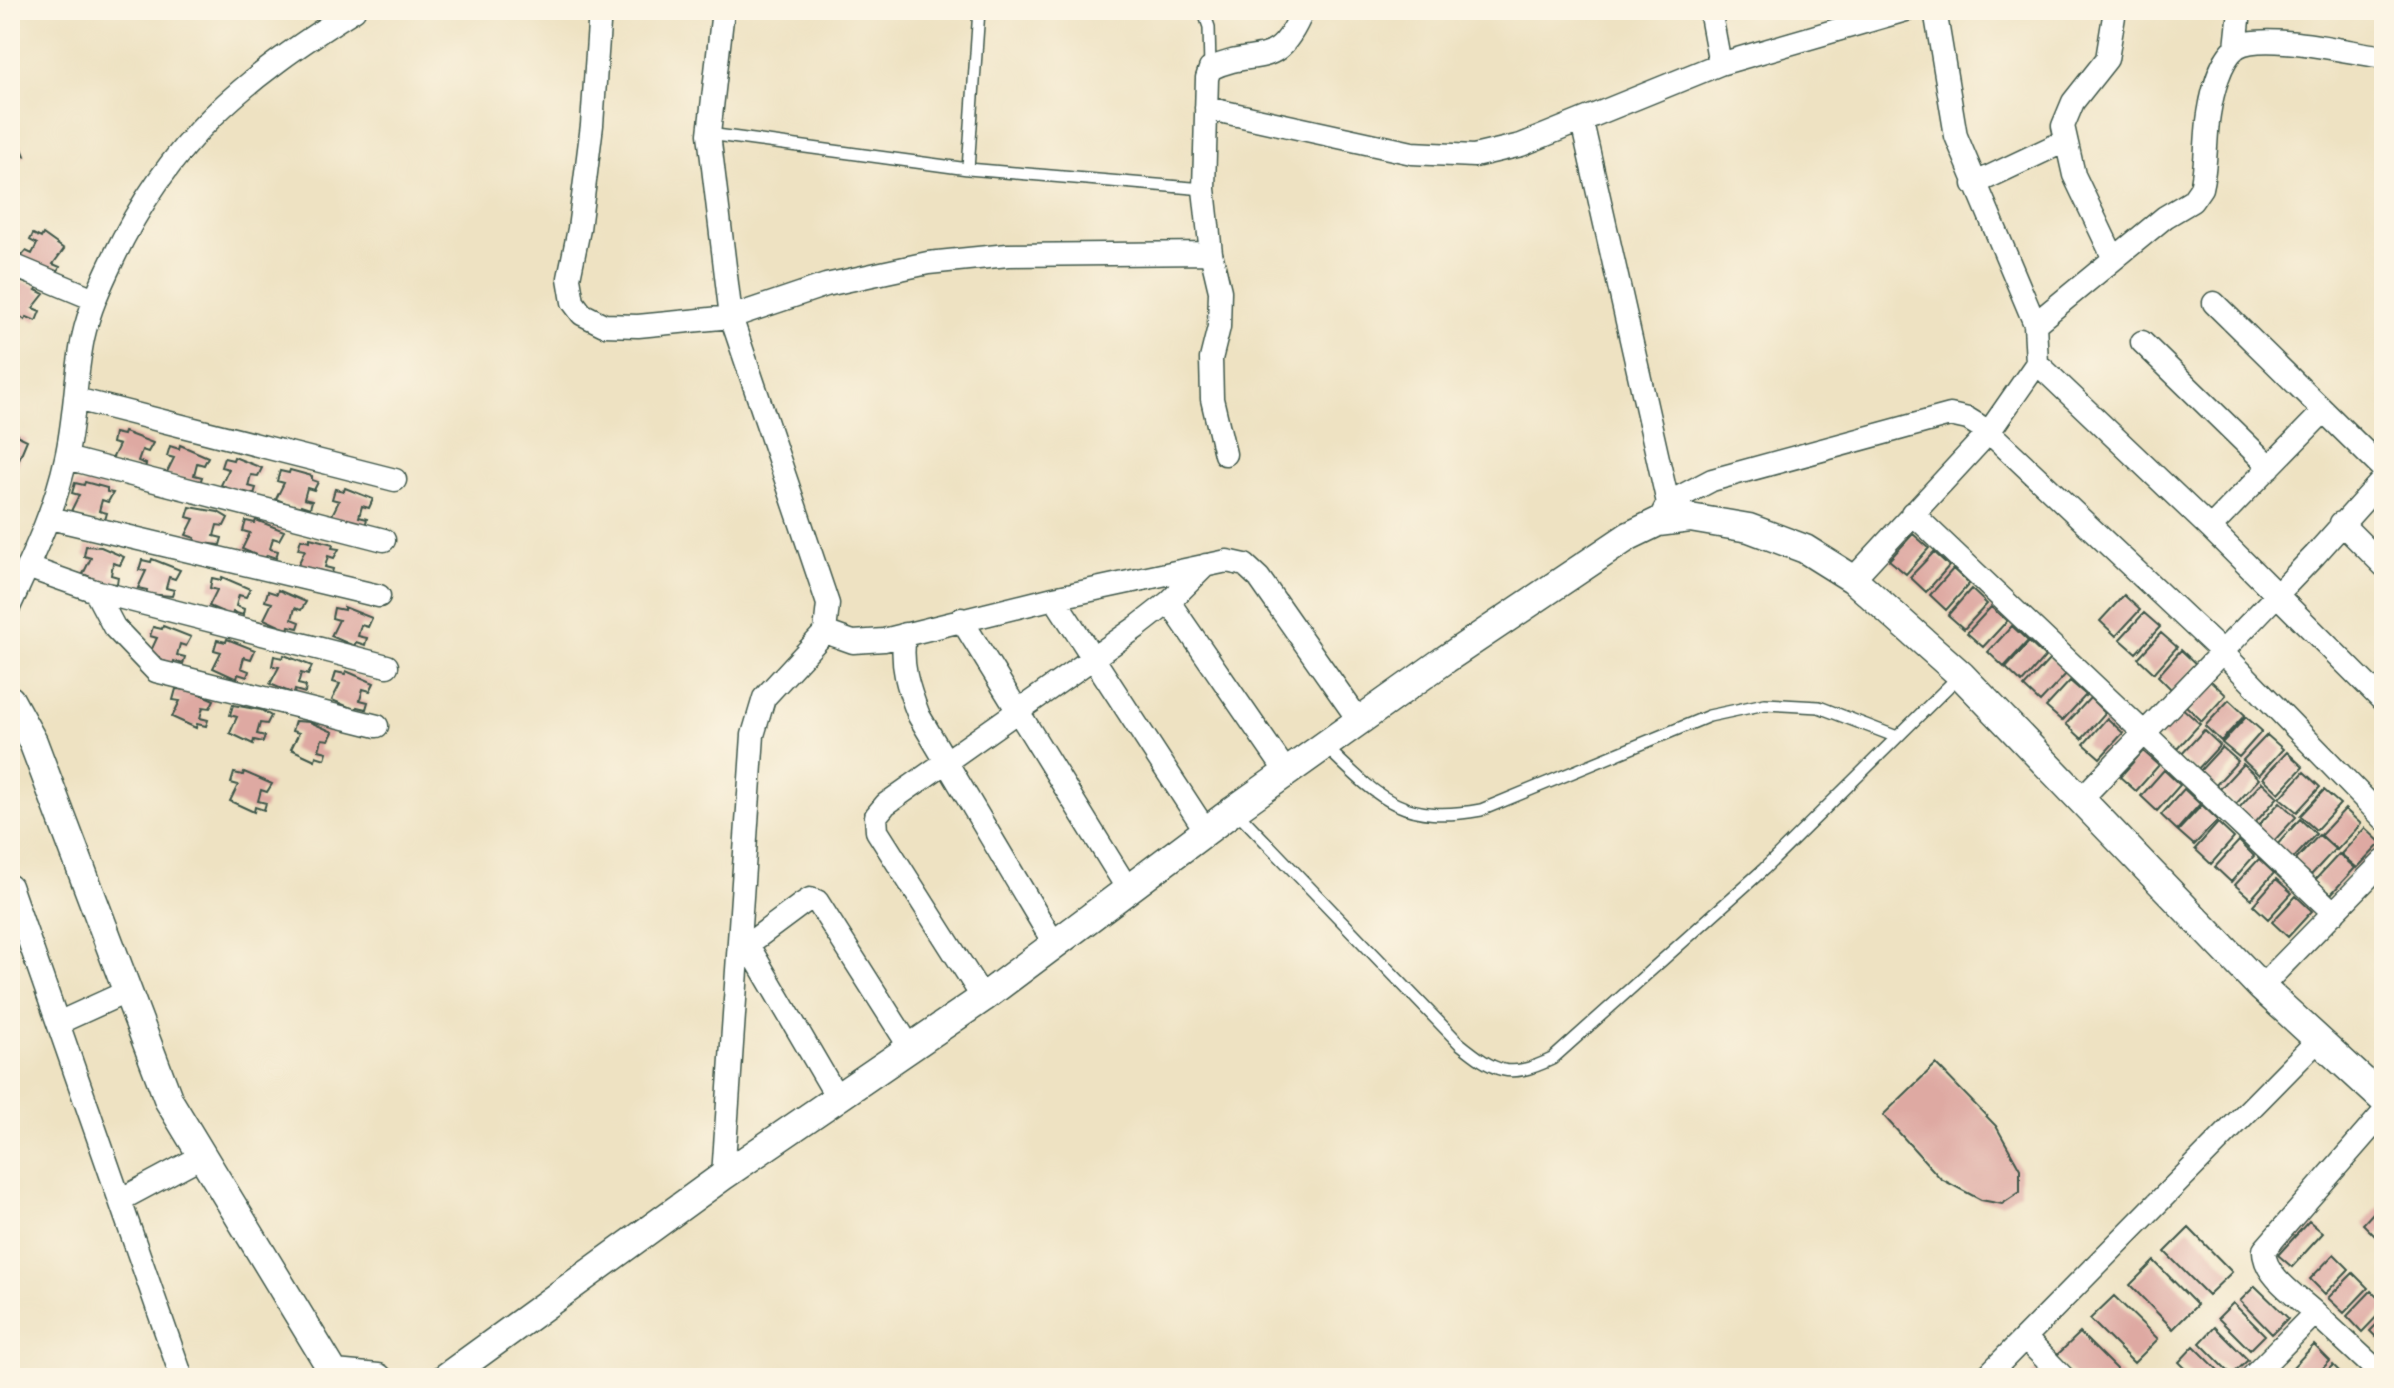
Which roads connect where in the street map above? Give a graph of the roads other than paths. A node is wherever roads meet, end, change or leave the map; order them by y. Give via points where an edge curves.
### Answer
1 (354, 10) edge
2 (600, 10) edge
3 (723, 10) edge
4 (979, 10) edge
5 (1203, 10) edge
6 (1303, 10) edge
7 (1710, 10) edge
8 (1906, 10) edge
9 (1935, 10) edge
10 (2115, 10) edge
11 (2240, 10) edge
12 (2236, 48) junction
13 (2384, 57) edge
14 (1720, 64) junction
15 (1210, 69) junction
16 (1206, 108) junction
17 (1582, 122) junction
18 (709, 134) junction
19 (2065, 141) junction
20 (968, 169) junction
21 (1974, 184) junction
22 (1204, 189) junction
23 (1211, 253) junction
24 (2114, 259) junction
25 (10, 264) edge
26 (94, 299) junction
27 (2214, 303) dead end
28 (731, 317) junction
29 (2035, 324) junction
30 (2142, 342) dead end
31 (2037, 363) junction
32 (76, 399) junction
33 (2324, 411) junction
34 (1989, 432) junction
35 (1225, 454) dead end
36 (66, 458) junction
37 (2270, 467) junction
38 (2384, 470) edge
39 (2384, 478) edge
40 (395, 480) dead end
41 (1663, 512) junction
42 (1912, 513) junction
43 (50, 518) junction
44 (2341, 523) junction
45 (2210, 528) junction
46 (384, 540) dead end
47 (1206, 565) junction
48 (2384, 566) edge
49 (27, 567) junction
50 (1853, 579) junction
51 (95, 591) junction
52 (2277, 595) junction
53 (379, 596) dead end
54 (1054, 598) junction
55 (1169, 602) junction
56 (10, 605) edge
57 (961, 619) junction
58 (825, 632) junction
59 (905, 634) junction
60 (2222, 652) junction
61 (1092, 661) junction
62 (387, 666) dead end
63 (1961, 675) junction
64 (10, 700) edge
65 (2384, 702) edge
66 (1019, 712) junction
67 (1360, 722) junction
68 (377, 726) dead end
69 (2143, 732) junction
70 (1897, 737) junction
71 (1326, 747) junction
72 (946, 765) junction
73 (1287, 773) junction
74 (2081, 799) junction
75 (1234, 810) junction
76 (2384, 819) edge
77 (1206, 831) junction
78 (2384, 861) edge
79 (10, 886) edge
80 (1129, 891) junction
81 (2334, 913) junction
82 (744, 940) junction
83 (1055, 945) junction
84 (2261, 987) junction
85 (126, 992) junction
86 (983, 998) junction
87 (58, 1023) junction
88 (2318, 1040) junction
89 (911, 1049) junction
90 (838, 1099) junction
91 (2384, 1100) edge
92 (2384, 1112) edge
93 (202, 1156) junction
94 (723, 1176) junction
95 (120, 1200) junction
96 (2315, 1313) junction
97 (2025, 1338) junction
98 (336, 1376) edge
99 (2384, 1377) edge
100 (182, 1378) edge
101 (378, 1378) edge
102 (445, 1378) edge
103 (1985, 1378) edge
104 (2064, 1378) edge
105 (2251, 1378) edge

1 - 26 street via 253,77 192,136 136,211
2 - 28 street via 592,125 569,278 573,302 582,314 604,325
3 - 18 street
4 - 20 lane
5 - 15 lane
6 - 15 street via 1291,39 1271,52
7 - 14 street
8 - 14 street
9 - 21 street via 1956,136
10 - 19 street via 2107,59 2073,102 2063,126
11 - 12 street
12 - 13 street via 2251,41
12 - 24 street via 2212,102 2201,188 2192,201
14 - 17 street
15 - 16 street
16 - 17 street via 1412,153 1474,156
16 - 22 street
17 - 41 street
18 - 20 lane
18 - 28 street
19 - 21 street
19 - 24 street via 2074,175
20 - 22 lane
21 - 29 street
22 - 23 street
23 - 28 street via 1008,255 928,263 826,285
23 - 35 street via 1220,291 1212,399
24 - 29 street
25 - 26 street
26 - 32 street
27 - 33 street
28 - 58 street via 828,604
29 - 31 street
30 - 37 street
31 - 34 street
31 - 45 street
32 - 36 street
32 - 40 street
33 - 37 street
33 - 38 street
34 - 41 street via 1950,415 1712,480
34 - 42 street
34 - 60 street
36 - 43 street
36 - 46 street
37 - 45 street
39 - 44 street
41 - 50 street via 1749,528 1805,549
41 - 67 street
42 - 50 street
42 - 69 street
43 - 49 street
43 - 53 street
44 - 48 street
44 - 52 street
45 - 52 street
47 - 54 street
47 - 55 street
47 - 67 street via 1245,565 1259,578
49 - 51 street
49 - 56 street
50 - 63 street
51 - 62 street
51 - 68 street via 114,627 156,671
52 - 60 street
52 - 65 street
54 - 57 street
54 - 61 street
55 - 61 street
55 - 73 street
57 - 59 street
57 - 66 street
58 - 59 street via 853,642
58 - 82 street via 764,698 753,735
59 - 72 street via 907,686
60 - 69 street
60 - 76 street
61 - 66 street
61 - 77 street
63 - 70 lane
63 - 74 street
64 - 85 street via 33,742
66 - 72 street
66 - 80 street
67 - 71 street
69 - 74 street
69 - 81 street
70 - 71 lane via 1819,707 1765,704 1709,716 1481,810 1444,817 1405,809 1370,790
70 - 75 lane via 1693,936 1552,1059 1530,1070 1506,1073 1459,1043
71 - 73 street
72 - 83 street
72 - 86 street via 886,804 876,816 877,831
73 - 75 street
74 - 84 street
75 - 77 street
77 - 80 street
78 - 81 street
79 - 87 street
80 - 83 street
81 - 84 street
82 - 89 street via 802,904 817,901
82 - 90 street
82 - 94 street
83 - 86 street
84 - 88 street
85 - 87 street
85 - 93 street via 169,1101
86 - 89 street
87 - 95 street
88 - 91 street
88 - 97 street
89 - 90 street
90 - 94 street
92 - 96 street via 2264,1250 2272,1272
93 - 95 street
93 - 98 street
94 - 102 street
95 - 100 street
96 - 99 street
96 - 105 street
97 - 103 street
97 - 104 street
98 - 101 street

